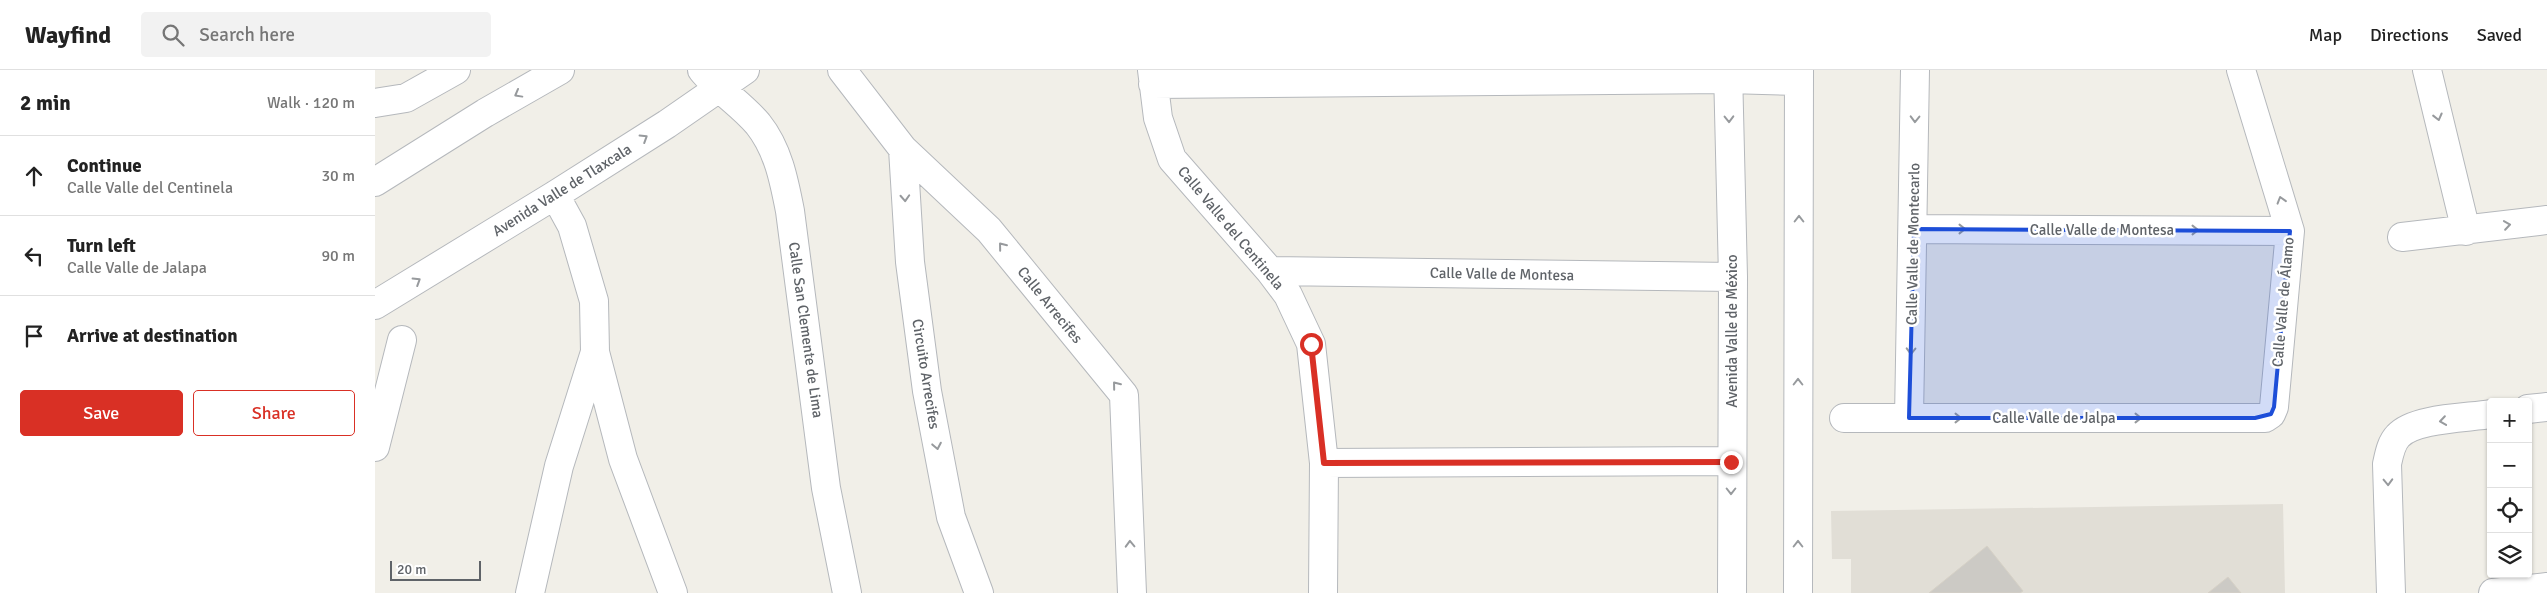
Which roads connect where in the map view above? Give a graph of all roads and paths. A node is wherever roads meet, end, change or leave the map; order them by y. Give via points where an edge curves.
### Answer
1 (456, 70) edge
2 (561, 70) edge
3 (745, 70) edge
4 (842, 70) edge
5 (1915, 70) edge
6 (2241, 70) edge
7 (2427, 70) edge
8 (1728, 75) edge
9 (1799, 76) edge
10 (1153, 77) edge
11 (710, 79) edge
12 (375, 104) edge
13 (903, 150) junction
14 (375, 182) edge
15 (555, 195) junction
16 (2547, 220) edge
17 (1914, 229) junction
18 (2466, 230) junction
19 (2290, 231) junction
20 (2402, 237) dead end
21 (1270, 271) junction
22 (1733, 277) junction
23 (375, 305) edge
24 (403, 340) dead end
25 (595, 352) junction
26 (2547, 407) edge
27 (2532, 409) edge
28 (2487, 415) edge
29 (1844, 418) dead end
30 (1909, 418) junction
31 (2265, 418) joint
32 (375, 447) edge
33 (1731, 462) junction
34 (1324, 463) junction
35 (2547, 587) edge
36 (530, 593) edge
37 (673, 593) edge
38 (847, 593) edge
39 (979, 593) edge
40 (1131, 593) edge
41 (1323, 593) edge
42 (1731, 593) edge
43 (1798, 593) edge
44 (2391, 593) edge
45 (2493, 593) edge

1 - 12 street via 406,98
2 -> 14 street
3 - 11 street, Avenida Valle de Tlaxcala
4 - 13 street, Calle Arrecifes
5 -> 17 street, Calle Valle de Montecarlo
19 -> 6 street, Calle Valle de Álamo
7 -> 18 street
8 - 9 street
8 - 10 street
8 -> 22 street, Avenida Valle de México
43 -> 9 street
10 - 21 street, Calle Valle del Centinela via 1158,118 1172,159
15 -> 11 street, Avenida Valle de Tlaxcala
11 - 38 street, Calle San Clemente de Lima via 757,123 769,140 781,168 790,210 826,488
13 -> 39 street, Circuito Arrecifes via 910,262 927,391 951,517
40 -> 13 street, Calle Arrecifes via 1124,395 989,230
23 -> 15 street, Avenida Valle de Tlaxcala
15 - 25 street via 572,226 594,301
18 -> 16 street
17 -> 19 street, Calle Valle de Montesa
17 -> 30 street, Calle Valle de Montecarlo
18 - 20 street
19 - 31 street, Calle Valle de Álamo via 2274,407
21 - 22 street, Calle Valle de Montesa
21 - 34 street, Calle Valle del Centinela via 1287,295 1311,344
22 - 33 street, Avenida Valle de México
24 - 32 street
25 - 36 street via 559,466
25 - 37 street via 623,459
26 - 27 street
28 -> 44 street via 2415,425 2398,436 2389,451
29 - 30 street, Calle Valle de Jalpa
30 -> 31 street, Calle Valle de Jalpa
33 - 34 street
33 -> 42 street, Avenida Valle de México
34 - 41 street, Calle Valle del Centinela
35 - 45 street

